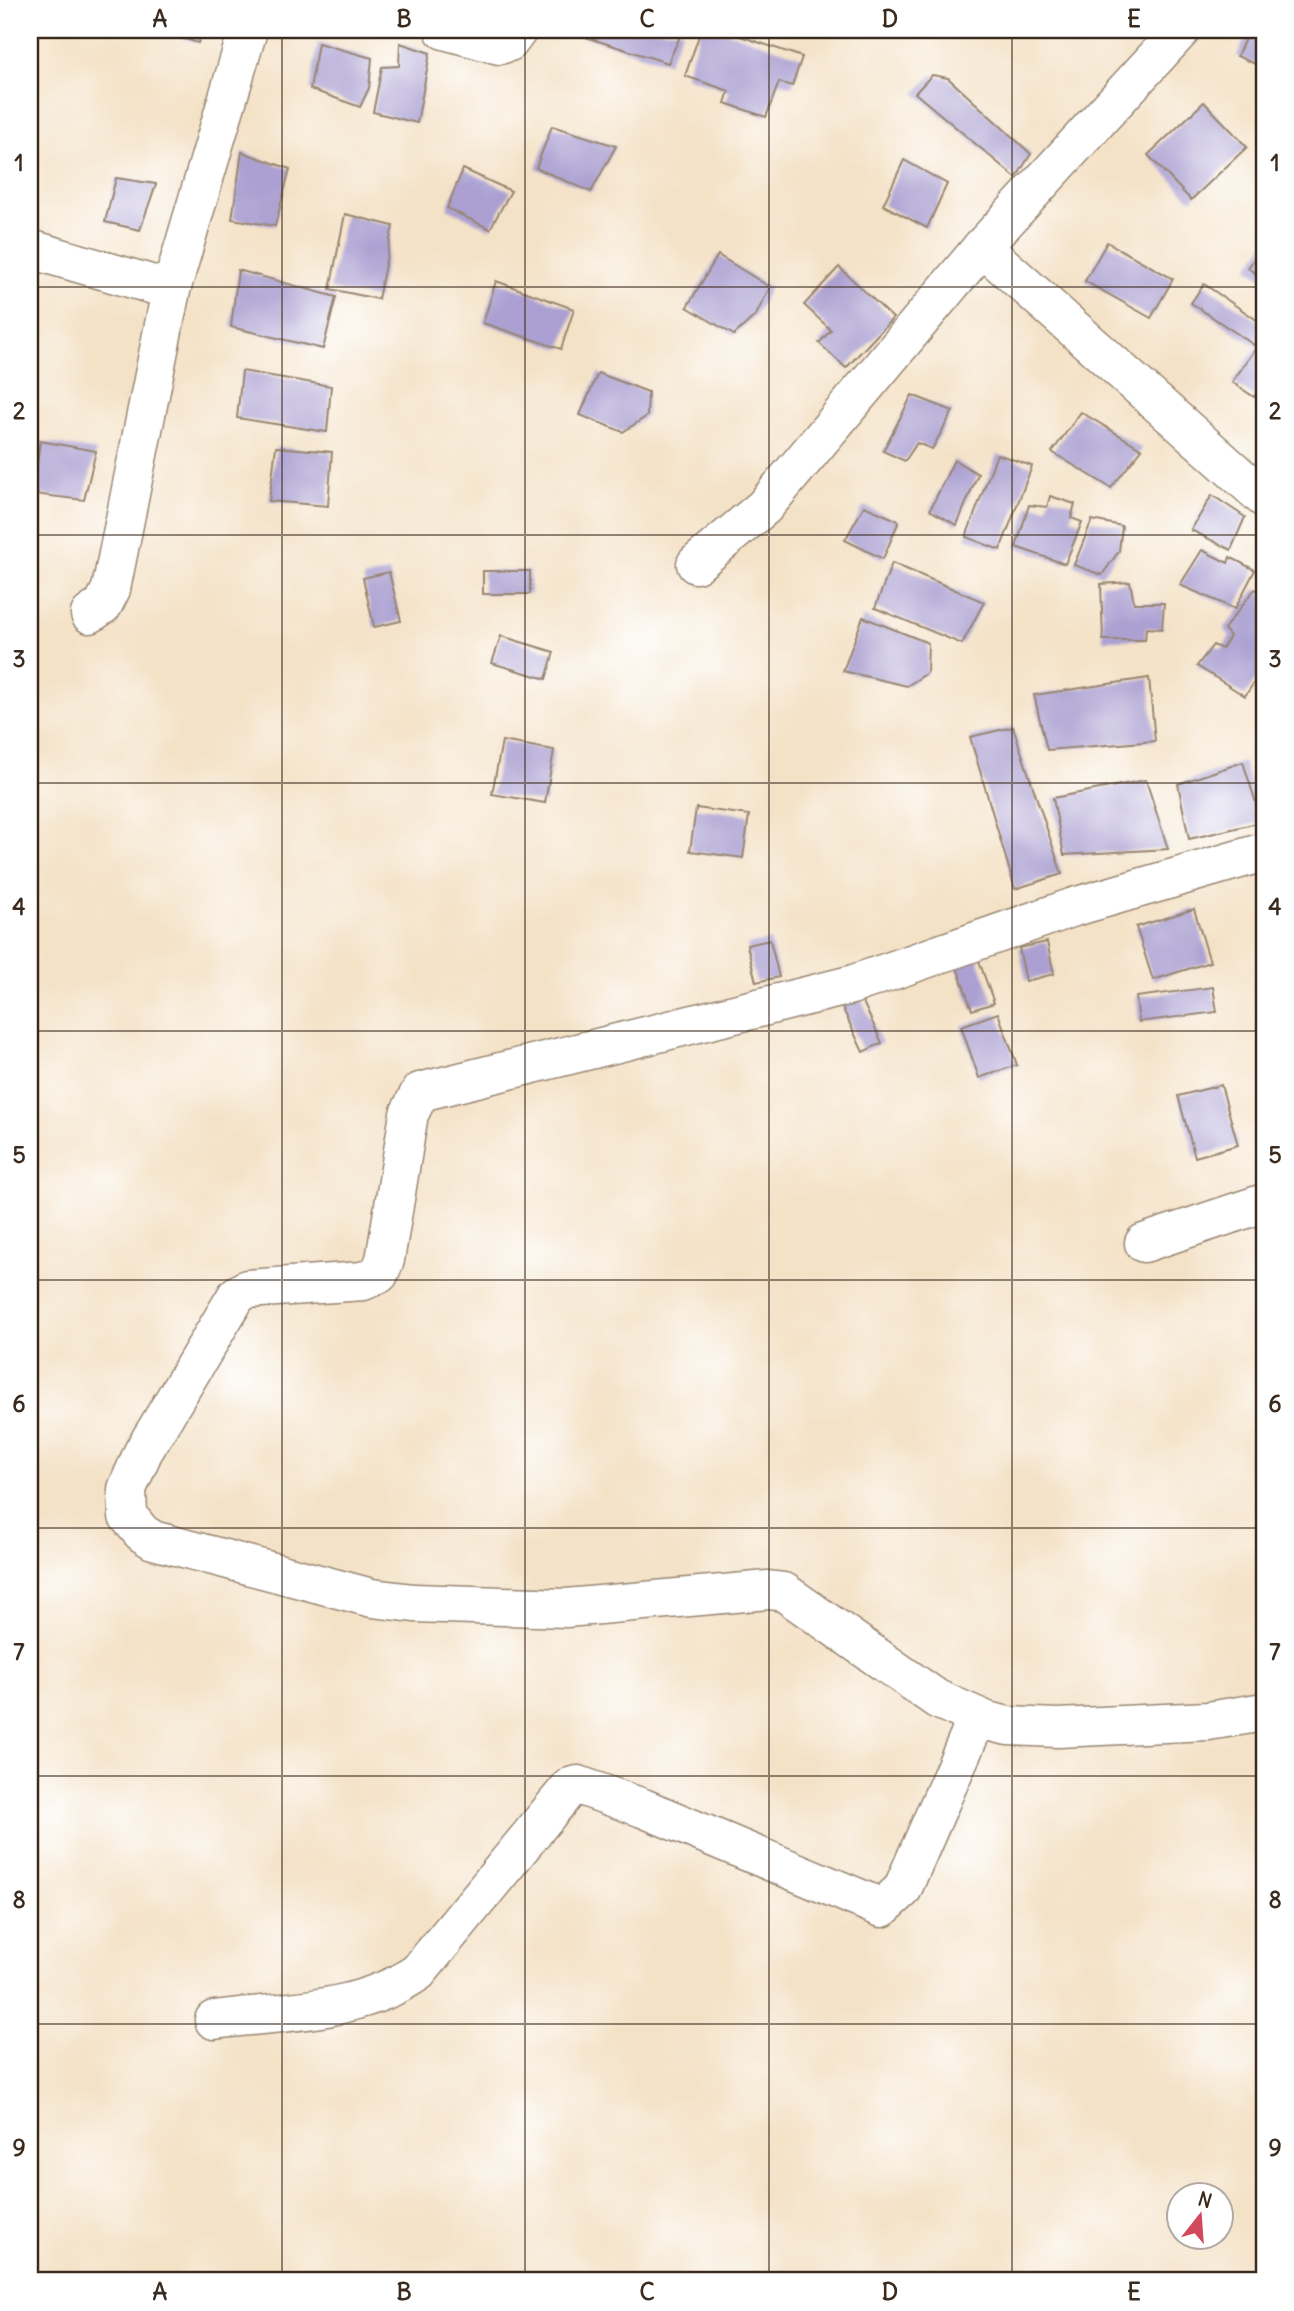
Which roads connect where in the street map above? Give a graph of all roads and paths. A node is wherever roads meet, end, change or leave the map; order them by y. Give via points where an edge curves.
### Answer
1 (248, 30) edge
2 (444, 30) edge
3 (518, 30) edge
4 (1181, 30) edge
5 (982, 247) junction
6 (30, 249) edge
7 (171, 290) junction
8 (1264, 498) edge
9 (696, 564) dead end
10 (90, 614) dead end
11 (1264, 852) edge
12 (1264, 1203) edge
13 (1144, 1243) dead end
14 (1264, 1712) edge
15 (978, 1718) junction
16 (214, 2020) dead end

1 - 7 street
2 - 3 street via 499,45 509,42
4 - 5 street
5 - 8 street
5 - 9 street via 764,507
6 - 7 street
7 - 10 street via 111,589 103,605
11 - 15 street via 1074,908 851,985 420,1092 409,1114 379,1274 363,1281 247,1289 237,1295 143,1452 127,1489 128,1516 153,1540 372,1598 566,1608 784,1592 937,1699
12 - 13 street
14 - 15 street via 1208,1721 1058,1728 1008,1727
15 - 16 street via 902,1890 882,1908 578,1785 570,1787 418,1972 400,1984 349,2003

